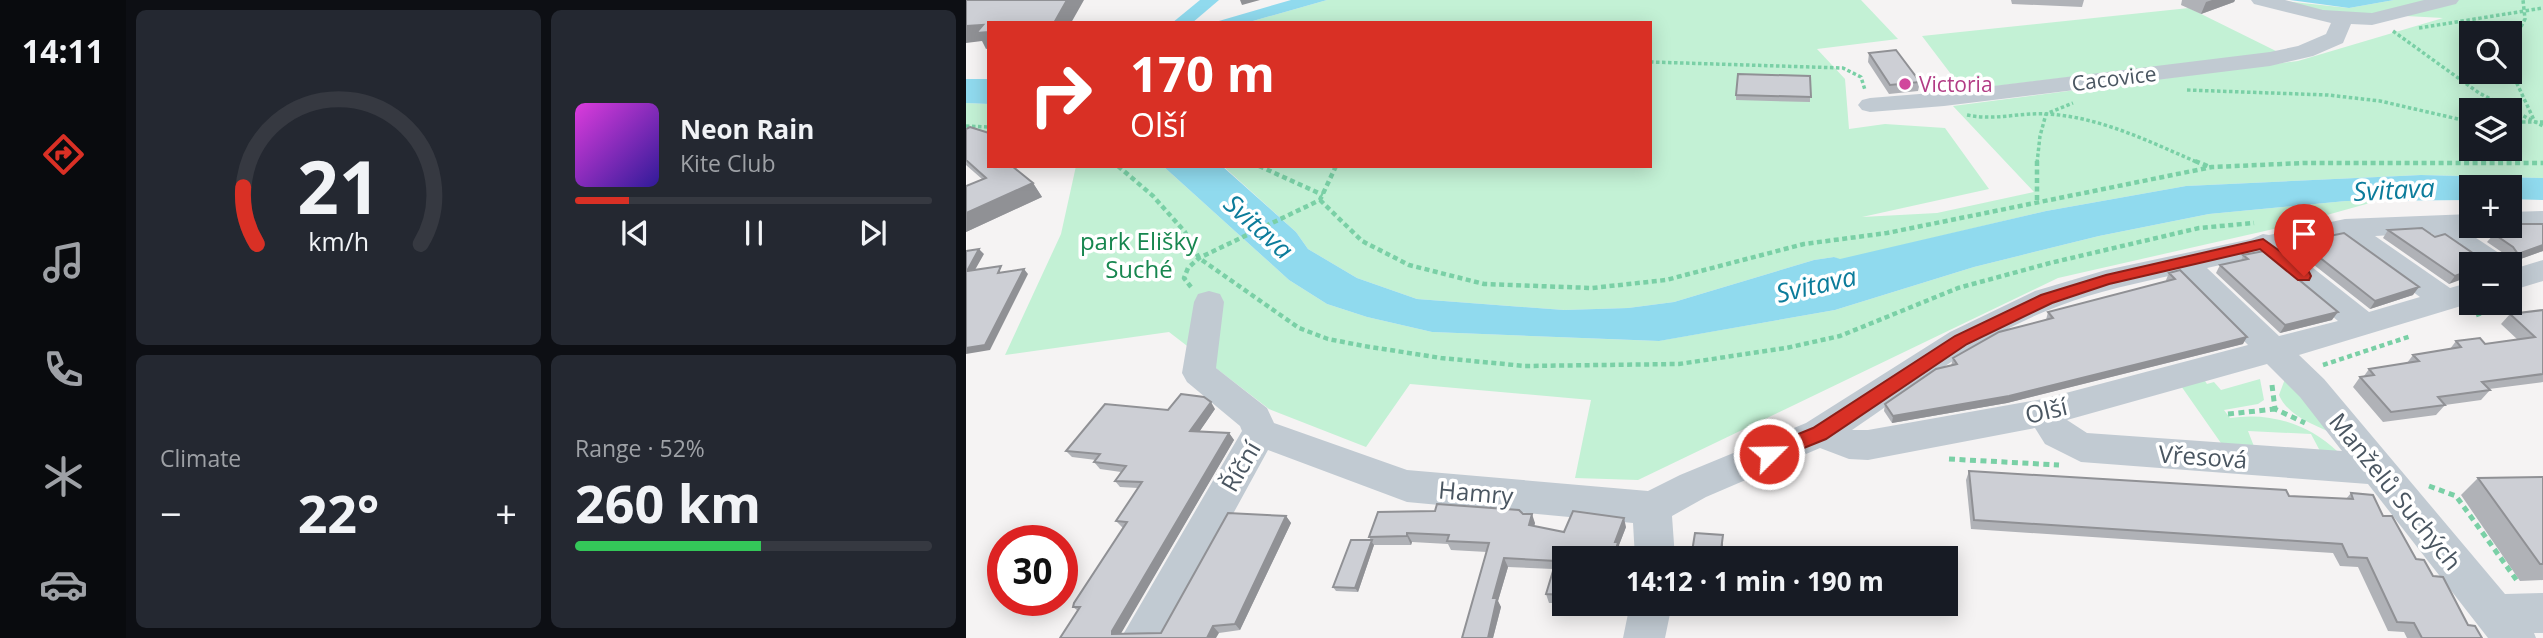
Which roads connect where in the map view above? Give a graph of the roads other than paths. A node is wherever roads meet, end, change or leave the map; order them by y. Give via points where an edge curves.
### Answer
1 (2261, 0) edge
2 (2449, 0) edge
3 (2343, 19) junction
4 (1870, 105) road end
5 (2543, 220) edge
6 (2522, 221) edge
7 (2459, 223) edge
8 (2436, 224) junction
9 (2345, 228) junction
10 (2265, 232) junction
11 (2479, 252) edge
12 (2183, 262) junction
13 (1209, 302) dead end
14 (2459, 302) edge
15 (2459, 303) edge
16 (2364, 325) junction
17 (2282, 360) junction
18 (2043, 413) junction
19 (1260, 432) junction
20 (1819, 433) junction
21 (2377, 469) junction
22 (1652, 508) junction
23 (1655, 546) edge
24 (2543, 613) edge
25 (1649, 616) edge
26 (2506, 626) edge
27 (1142, 638) edge
28 (1644, 638) edge

1 - 3 street
2 - 3 street via 2372,19
3 - 4 street, Cacovice via 2335,38 2305,51 2260,61 2105,83
5 - 6 street
7 - 8 street
8 - 9 street
8 - 11 street
9 - 10 street
9 - 14 street
10 - 12 street
10 - 16 street
12 - 17 street
12 - 20 street via 2046,299 1961,340
13 - 19 street, Říční via 1199,373 1255,418
15 - 16 street, Olší
16 - 17 street, Olší
17 - 18 street, Olší
17 - 21 street, Manželů Suchých via 2312,387
18 - 20 street, Olší via 1868,444 1849,444
18 - 21 street, Vřesová via 2058,434 2081,447
19 - 22 street, Hamry via 1407,486
19 - 27 street, Říční
20 - 22 street
21 - 26 street, Manželů Suchých
22 - 23 street
24 - 26 street
25 - 28 street

